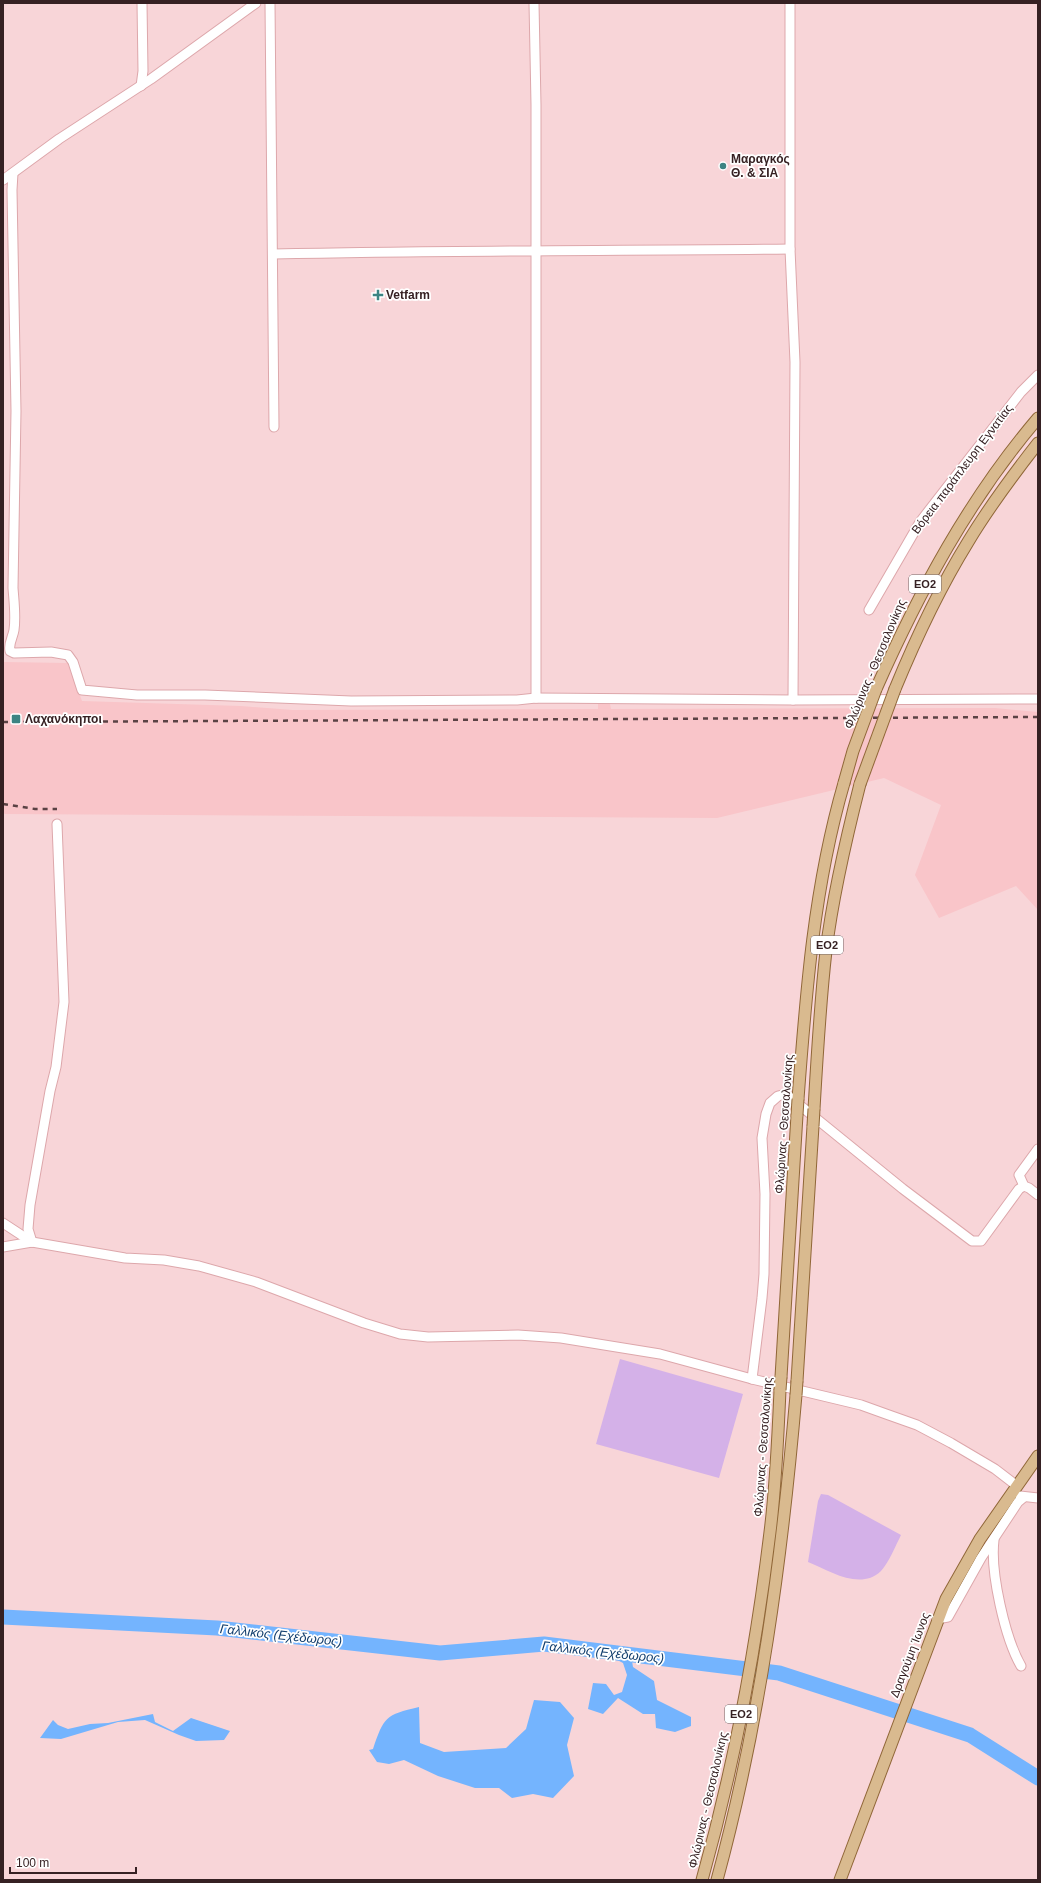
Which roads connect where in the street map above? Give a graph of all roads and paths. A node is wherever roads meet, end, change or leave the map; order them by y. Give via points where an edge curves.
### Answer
1 (142, 3) edge
2 (256, 3) edge
3 (270, 3) edge
4 (534, 3) edge
5 (790, 3) edge
6 (140, 86) junction
7 (13, 173) junction
8 (3, 180) edge
9 (790, 249) junction
10 (536, 251) junction
11 (274, 254) junction
12 (1038, 375) edge
13 (1038, 418) edge
14 (274, 427) dead end
15 (1038, 443) edge
16 (869, 610) dead end
17 (536, 698) junction
18 (793, 700) junction
19 (1038, 700) edge
20 (57, 824) dead end
21 (1038, 1149) edge
22 (1024, 1186) junction
23 (1038, 1195) edge
24 (3, 1223) edge
25 (32, 1242) junction
26 (3, 1247) edge
27 (752, 1378) junction
28 (1038, 1456) edge
29 (1014, 1490) junction
30 (1024, 1497) junction
31 (1038, 1498) edge
32 (995, 1539) junction
33 (937, 1619) junction
34 (1020, 1666) dead end
35 (718, 1875) edge
36 (702, 1880) edge
37 (840, 1880) edge

1 - 6 street via 143,66
2 - 6 street
3 - 11 street
4 - 10 street
5 - 9 street
6 - 7 street via 59,139
7 - 8 street
7 - 17 street via 15,614 10,651 68,655 73,662 82,690 137,695 351,701
9 - 10 street
9 - 18 street via 795,362
10 - 11 street
10 - 17 street
11 - 14 street
12 - 16 street, Βόρεια παράπλευρη Εγνατίας via 1021,392 920,522
13 - 36 main road, Φλώρινας - Θεσσαλονίκης / ΕΟ2, bridge via 997,469 954,535 925,584 899,636 855,745 830,835 815,911 805,1005 773,1499 766,1560 753,1650 736,1737
15 - 35 main road, ΕΟ2, bridge via 968,541 916,638 860,784 845,846 826,950 820,1006 796,1396 778,1566 752,1719
17 - 18 street
18 - 19 street
20 - 25 street via 64,1002 58,1052 30,1205 28,1229
21 - 22 street via 1019,1175
22 - 23 street
22 - 27 street via 1019,1189 981,1241 972,1241 786,1094 778,1096 770,1103 762,1138 765,1194 764,1274
24 - 25 street
25 - 26 street
25 - 27 street via 126,1258 164,1260 232,1274 400,1334 428,1337 518,1335 576,1340 660,1354
27 - 29 street via 861,1405 916,1425 982,1461
28 - 29 main road, Δραγούμη Ίωνος
29 - 30 street
29 - 33 main road, Δραγούμη Ίωνος via 956,1578
30 - 31 street
30 - 32 street via 1018,1502
32 - 33 street via 981,1558 948,1617
32 - 34 street via 993,1552 1000,1597 1013,1652
33 - 37 main road, Δραγούμη Ίωνος

